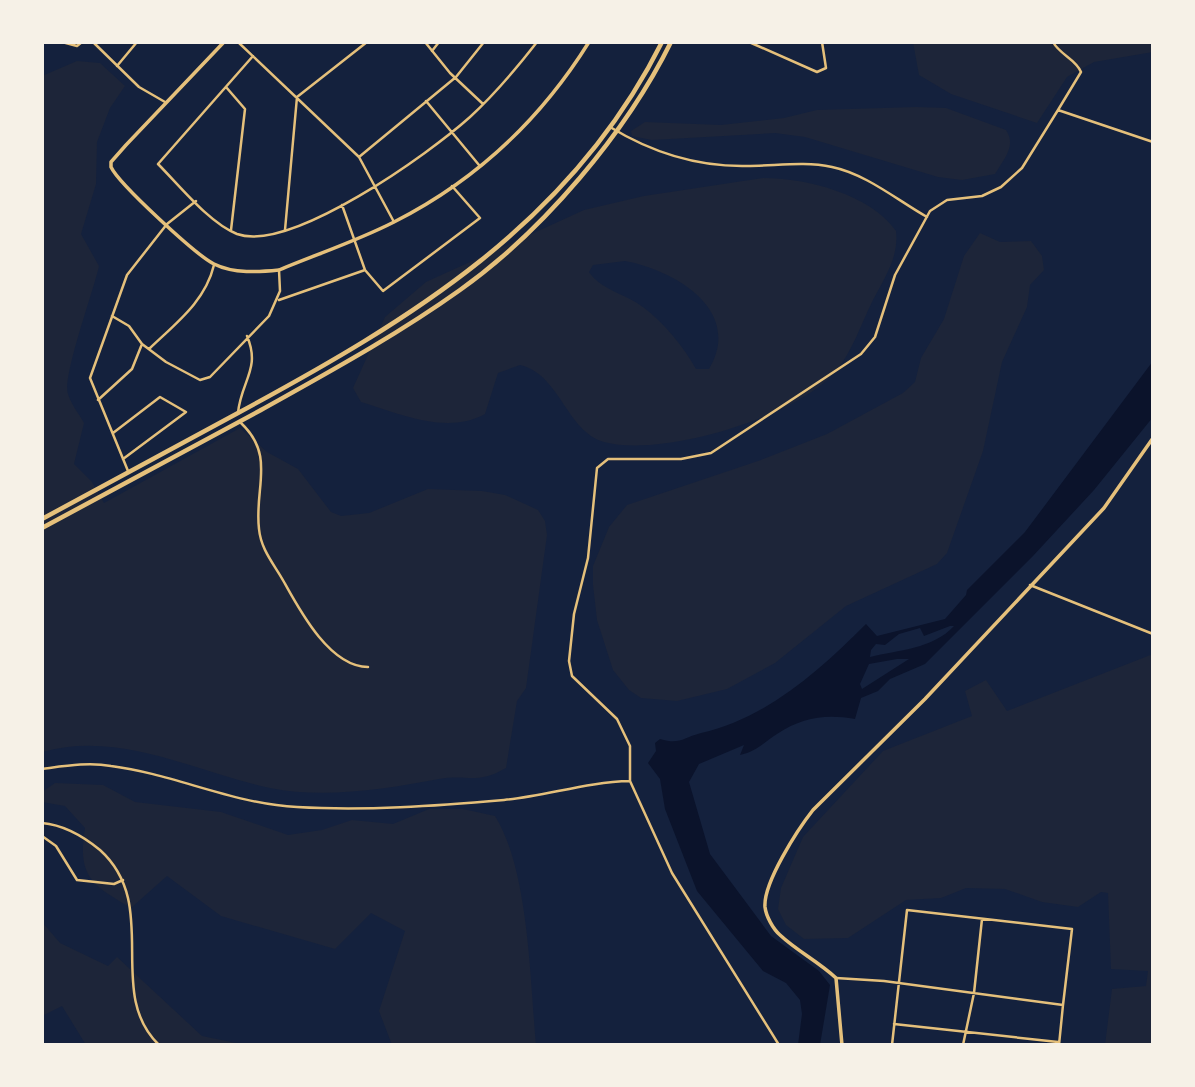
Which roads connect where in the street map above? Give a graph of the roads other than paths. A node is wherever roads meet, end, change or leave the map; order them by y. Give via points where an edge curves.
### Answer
1 (62, 42) edge
2 (82, 42) edge
3 (93, 42) edge
4 (137, 42) edge
5 (224, 42) edge
6 (238, 42) edge
7 (367, 42) edge
8 (425, 42) edge
9 (439, 42) edge
10 (484, 42) edge
11 (537, 42) edge
12 (589, 42) edge
13 (662, 42) edge
14 (671, 42) edge
15 (749, 42) edge
16 (822, 42) edge
17 (1053, 42) edge
18 (432, 51) junction
19 (253, 56) junction
20 (117, 66) junction
21 (456, 77) junction
22 (226, 87) junction
23 (297, 97) junction
24 (426, 101) junction
25 (166, 103) junction
26 (483, 104) junction
27 (1058, 110) junction
28 (612, 129) junction
29 (452, 132) junction
30 (1153, 142) edge
31 (359, 157) junction
32 (480, 165) junction
33 (376, 186) junction
34 (452, 186) junction
35 (196, 201) junction
36 (342, 205) junction
37 (927, 217) junction
38 (394, 222) junction
39 (167, 224) junction
40 (285, 230) junction
41 (231, 231) junction
42 (355, 239) junction
43 (214, 264) junction
44 (279, 270) junction
45 (365, 270) junction
46 (277, 300) junction
47 (112, 316) junction
48 (247, 336) junction
49 (142, 344) junction
50 (149, 349) junction
51 (98, 400) junction
52 (238, 413) junction
53 (239, 422) junction
54 (113, 432) junction
55 (1153, 438) edge
56 (122, 459) junction
57 (129, 472) junction
58 (42, 519) edge
59 (42, 528) edge
60 (1030, 585) junction
61 (1153, 634) edge
62 (368, 667) dead end
63 (42, 769) edge
64 (629, 781) junction
65 (42, 823) edge
66 (42, 835) edge
67 (123, 880) junction
68 (982, 919) junction
69 (836, 978) junction
70 (899, 983) junction
71 (974, 993) junction
72 (1063, 1005) junction
73 (894, 1024) junction
74 (968, 1032) junction
75 (1059, 1044) edge
76 (159, 1045) edge
77 (779, 1045) edge
78 (842, 1045) edge
79 (892, 1045) edge
80 (963, 1045) edge

1 - 2 street via 77,46
3 - 20 street
4 - 20 street
5 - 25 main road
6 - 19 street
7 - 23 street
8 - 18 street
9 - 18 street
10 - 21 street
11 - 26 street
12 - 32 main road via 540,111
13 - 28 main road
14 - 28 main road
15 - 16 street via 817,72 826,68
17 - 27 street via 1081,72
18 - 21 street
19 - 22 street
19 - 23 street
20 - 25 street via 139,87
21 - 24 street
21 - 26 street
22 - 35 street via 158,164
22 - 41 street via 245,109
23 - 31 street
23 - 40 street
24 - 29 street
24 - 31 street
25 - 39 main road via 111,167
26 - 29 street
27 - 30 street
27 - 37 street via 1022,168 1001,187 982,196 947,200
28 - 37 street via 664,153 704,164 836,168
28 - 52 main road via 553,194 475,268 374,337
28 - 53 main road via 543,216 463,288 350,361
29 - 32 street
29 - 33 street
31 - 33 street
32 - 34 main road
33 - 36 street
33 - 38 street
34 - 38 main road
34 - 45 street via 480,218 383,291
35 - 39 street
35 - 41 street
36 - 40 street
36 - 42 street
37 - 64 street via 895,275 874,337 861,354 711,453 681,459 608,459 597,468 588,558 574,614 569,661 572,676 617,719 630,746
38 - 42 main road
39 - 43 main road
39 - 47 street via 127,275
40 - 41 street via 246,236
42 - 44 main road
42 - 45 street
43 - 44 main road via 244,271
43 - 50 street via 208,289
44 - 46 street
45 - 46 street
46 - 48 street via 258,330
47 - 49 street via 129,326
47 - 51 street via 90,379
48 - 50 street via 211,376 201,380
48 - 52 street via 254,363
49 - 50 street
49 - 51 street via 132,369
51 - 54 street
52 - 57 main road
53 - 59 main road
53 - 62 street via 255,436 261,452 259,529 265,553 310,627 343,657
54 - 56 street
54 - 56 street via 160,397 186,412
55 - 60 main road via 1104,508
56 - 57 street
57 - 58 main road
60 - 61 street
60 - 69 main road via 925,699 813,810 781,862 764,905 769,920 779,934
63 - 64 street via 110,765 260,803 296,807 505,800
64 - 77 street via 672,873
65 - 67 street via 56,824 87,839
66 - 67 street via 56,846 77,880 114,884
67 - 76 street via 133,913 138,1016
68 - 70 street via 907,910
68 - 71 street
68 - 72 street via 1072,929
69 - 70 street
69 - 78 main road
70 - 71 street
70 - 73 street
71 - 72 street
71 - 74 street
72 - 75 street
73 - 74 street
73 - 79 street
74 - 75 street
74 - 80 street

